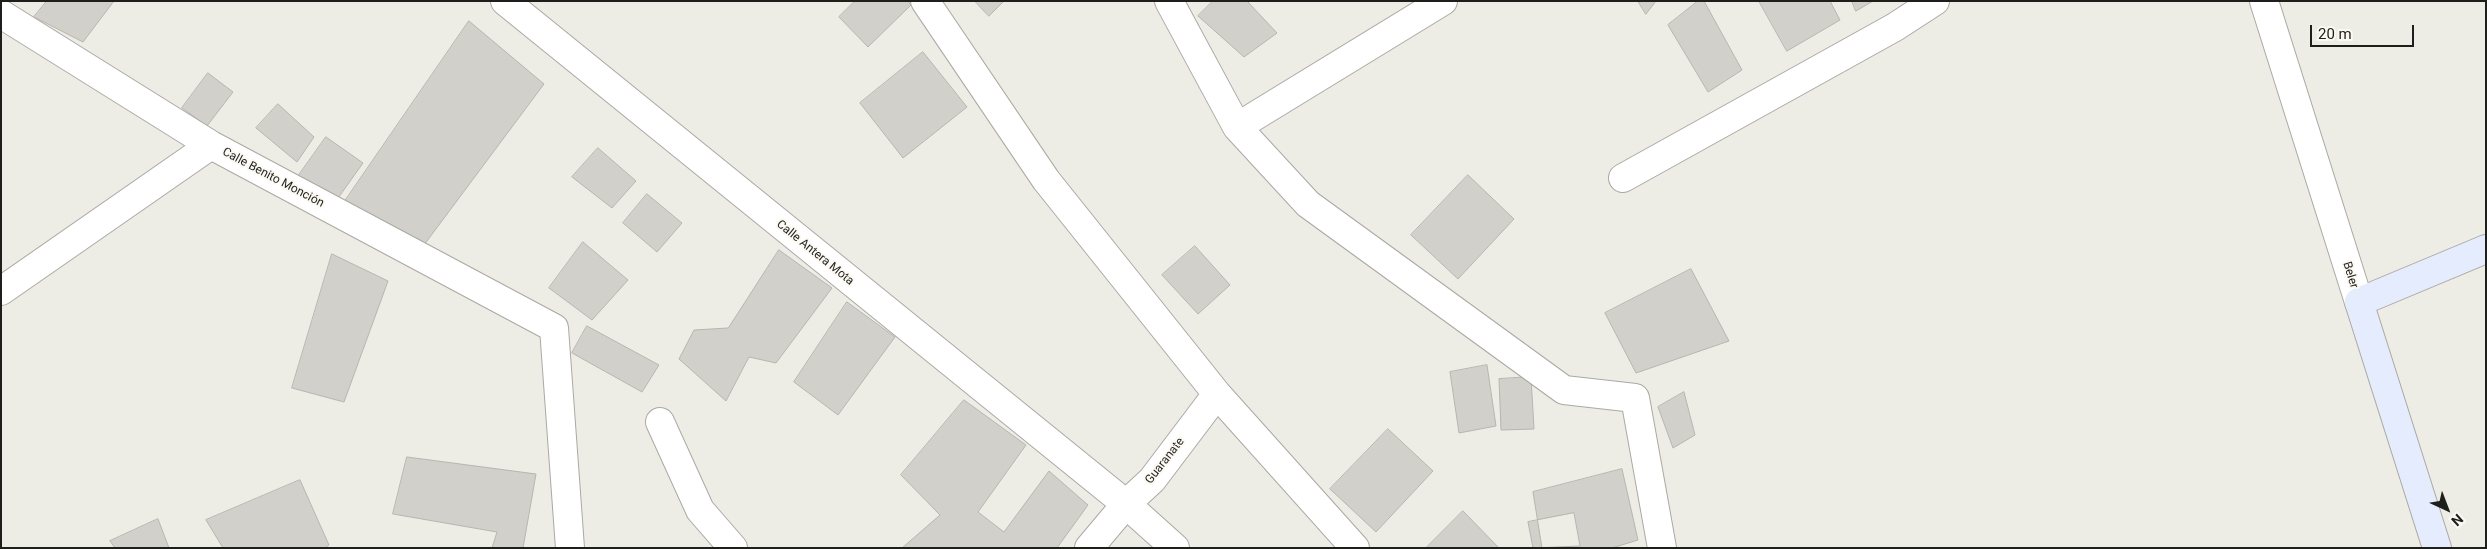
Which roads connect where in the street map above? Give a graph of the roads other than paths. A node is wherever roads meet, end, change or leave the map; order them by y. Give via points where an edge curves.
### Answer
1 (505, 1) edge
2 (925, 1) edge
3 (1168, 1) edge
4 (1443, 1) edge
5 (1936, 1) edge
6 (2264, 1) edge
7 (1, 14) edge
8 (1237, 127) junction
9 (211, 145) junction
10 (1623, 178) dead end
11 (2486, 249) edge
12 (1, 290) edge
13 (2359, 302) junction
14 (1218, 394) junction
15 (660, 422) dead end
16 (1126, 504) junction
17 (570, 548) edge
18 (733, 548) edge
19 (1089, 548) edge
20 (1175, 548) edge
21 (1355, 548) edge
22 (1662, 548) edge
23 (2436, 548) edge

1 - 16 street, Calle Antera Mota
2 - 14 street via 1046,180
3 - 8 street
4 - 8 street
5 - 10 street
6 - 13 street, Beler
7 - 9 street, Calle Benito Monción
8 - 22 street via 1308,204 1564,390 1635,398
9 - 12 street
9 - 17 street, Calle Benito Monción via 554,328
11 - 13 main road
13 - 23 main road, Beler
14 - 16 street, Guaranate via 1152,480
14 - 21 street
15 - 18 street via 700,510
16 - 19 street, Guaranate
16 - 20 street, Calle Antera Mota

